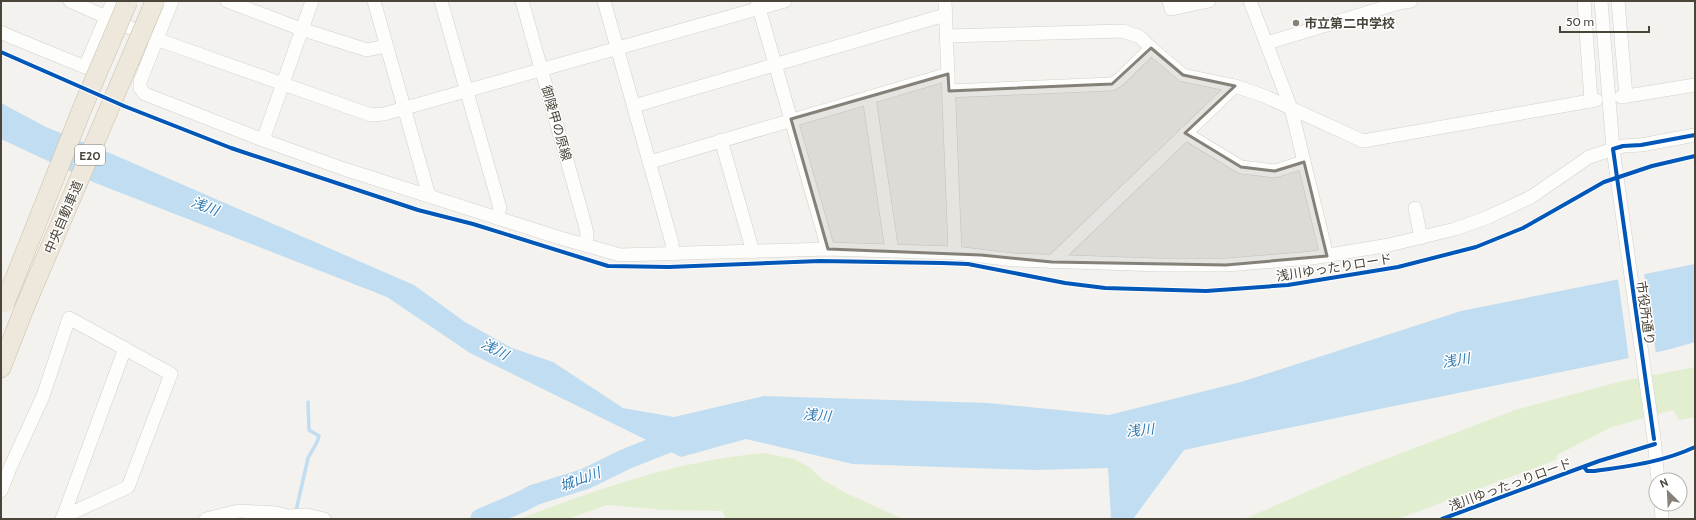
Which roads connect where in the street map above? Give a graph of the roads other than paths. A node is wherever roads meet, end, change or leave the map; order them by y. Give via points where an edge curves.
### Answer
1 (70, 1) edge
2 (113, 1) edge
3 (128, 1) edge
4 (155, 1) edge
5 (172, 1) edge
6 (227, 1) edge
7 (312, 1) edge
8 (374, 1) edge
9 (441, 1) edge
10 (522, 1) edge
11 (604, 1) edge
12 (785, 1) edge
13 (945, 1) edge
14 (1169, 1) edge
15 (1209, 1) edge
16 (1250, 1) edge
17 (1411, 1) edge
18 (1584, 1) edge
19 (1601, 1) edge
20 (1618, 1) edge
21 (758, 5) edge
22 (945, 15) junction
23 (107, 16) junction
24 (301, 29) junction
25 (1, 32) edge
26 (947, 36) junction
27 (156, 38) junction
28 (1267, 43) junction
29 (386, 46) junction
30 (618, 48) junction
31 (1151, 48) junction
32 (775, 65) junction
33 (542, 70) junction
34 (948, 74) junction
35 (282, 83) junction
36 (1695, 85) edge
37 (1235, 86) junction
38 (949, 91) junction
39 (467, 92) junction
40 (870, 97) junction
41 (634, 106) junction
42 (1291, 108) junction
43 (405, 109) junction
44 (791, 119) junction
45 (1185, 133) junction
46 (1695, 135) edge
47 (263, 140) junction
48 (721, 140) junction
49 (1613, 152) junction
50 (650, 162) junction
51 (1304, 162) junction
52 (429, 196) junction
53 (1415, 208) dead end
54 (497, 218) junction
55 (1421, 238) junction
56 (586, 245) junction
57 (828, 249) junction
58 (892, 251) junction
59 (753, 252) junction
60 (955, 253) junction
61 (673, 254) junction
62 (1327, 256) junction
63 (1052, 262) junction
64 (3, 308) edge
65 (125, 348) junction
66 (1, 368) edge
67 (5, 466) edge
68 (1657, 472) edge
69 (1, 491) edge
70 (63, 518) edge
71 (206, 519) edge
72 (324, 519) edge

1 - 23 street
2 - 23 street
3 - 64 highway, 中央自動車道 / E20, bridge
4 - 66 highway, 中央自動車道 / E20, bridge
5 - 27 street
6 - 24 street
7 - 24 street
8 - 29 street
9 - 39 street
10 - 33 street, 御陵甲の原線
11 - 30 street
12 - 21 street
13 - 22 street
14 - 15 street via 1171,9
16 - 28 street
17 - 28 street
18 - 42 street via 1593,100 1363,141
19 - 49 street, 市役所通り
20 - 36 street via 1624,96
21 - 30 street
21 - 32 street
22 - 26 street
22 - 32 street
23 - 25 street via 85,67
23 - 27 street
24 - 29 street via 367,50
24 - 35 street
26 - 31 street via 1123,31 1140,37
26 - 34 street
27 - 35 street
27 - 47 street via 140,82 145,94
28 - 42 street
29 - 43 street
30 - 33 street
30 - 41 street
31 - 37 street via 1183,74
31 - 38 street via 1112,84
32 - 41 street
32 - 44 street
33 - 39 street
33 - 56 street, 御陵甲の原線 via 584,221
34 - 38 street
34 - 40 street
35 - 43 street via 371,115
35 - 47 street
37 - 42 street
37 - 45 street
38 - 60 street
39 - 43 street
39 - 54 street via 500,208
40 - 44 street
40 - 58 street
41 - 50 street
42 - 51 street
43 - 52 street
44 - 48 street
44 - 57 street
45 - 51 street via 1242,167 1275,171
45 - 63 street
46 - 49 street via 1623,146
47 - 52 street
48 - 50 street
48 - 59 street
49 - 55 street via 1585,160 1541,190 1502,210 1466,226
49 - 68 street, 市役所通り
50 - 61 street
51 - 62 street
52 - 54 street
53 - 55 street
54 - 56 street
55 - 62 street
56 - 61 street via 620,255
57 - 58 street
57 - 59 street
58 - 60 street
59 - 61 street
60 - 63 street
62 - 63 street via 1226,265
65 - 67 street via 69,318 43,396
65 - 70 street
65 - 70 street via 171,374 128,487
67 - 69 street
71 - 72 street via 238,511 288,516 307,515

